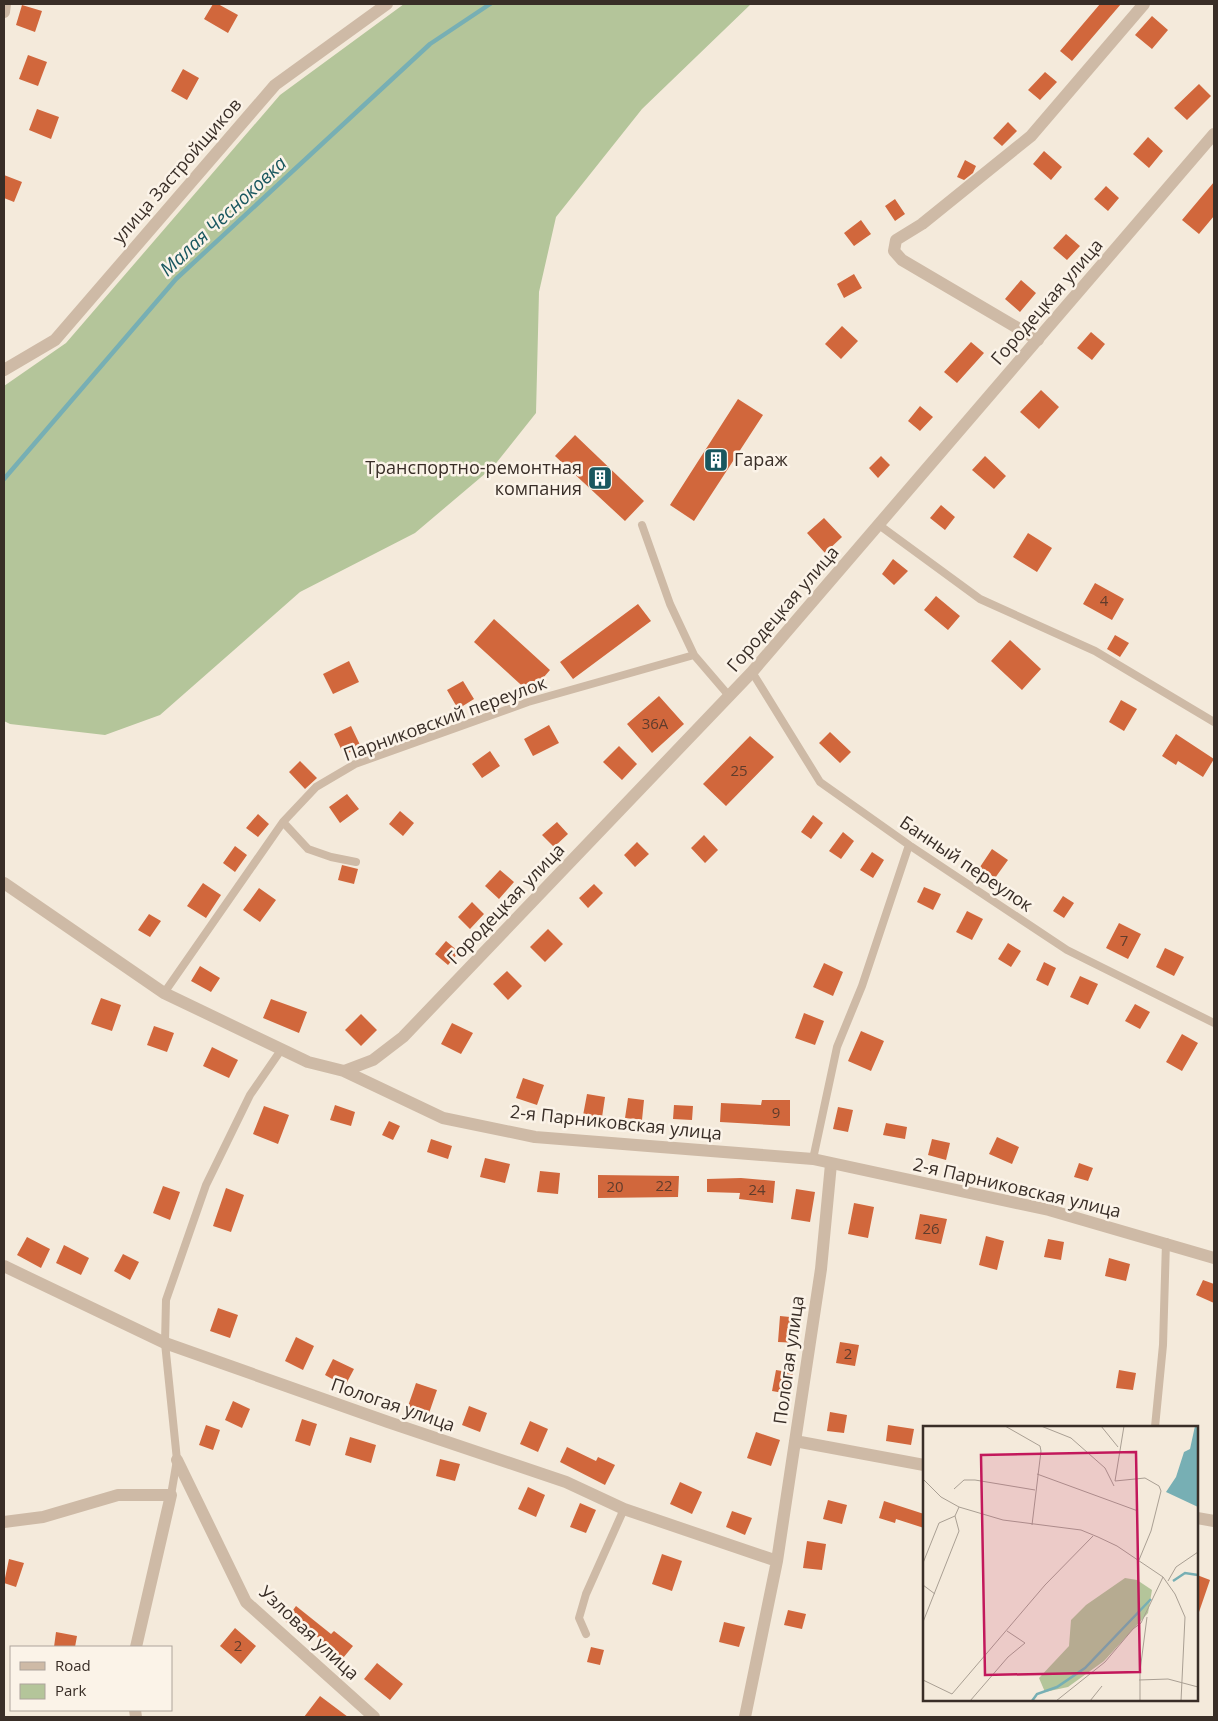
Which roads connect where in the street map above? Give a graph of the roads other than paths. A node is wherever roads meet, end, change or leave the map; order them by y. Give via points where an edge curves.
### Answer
1 (5, 4) edge
2 (385, 4) edge
3 (1144, 4) edge
4 (4, 12) edge
5 (1214, 134) edge
6 (1038, 340) junction
7 (4, 370) edge
8 (642, 525) dead end
9 (879, 526) junction
10 (694, 655) junction
11 (752, 672) junction
12 (730, 697) junction
13 (1214, 722) edge
14 (283, 822) junction
15 (909, 845) junction
16 (356, 862) dead end
17 (4, 883) edge
18 (164, 993) junction
19 (1214, 1022) edge
20 (281, 1050) junction
21 (344, 1071) junction
22 (812, 1159) junction
23 (831, 1164) junction
24 (1166, 1242) junction
25 (1214, 1258) edge
26 (4, 1266) edge
27 (165, 1343) junction
28 (1155, 1426) edge
29 (795, 1442) junction
30 (177, 1460) junction
31 (923, 1465) edge
32 (171, 1495) junction
33 (624, 1509) junction
34 (1198, 1518) edge
35 (1214, 1521) edge
36 (4, 1522) edge
37 (777, 1561) junction
38 (586, 1634) dead end
39 (136, 1646) edge
40 (374, 1717) edge
41 (745, 1717) edge

1 - 4 street
2 - 7 street, улица Застройщиков via 275,85 55,340
3 - 6 street via 1031,136 922,224 896,240 894,251 902,260
5 - 6 street, Городецкая улица
6 - 9 street, Городецкая улица
8 - 10 lane via 670,604
9 - 11 street, Городецкая улица
9 - 13 lane via 980,599 1095,651
10 - 12 lane
10 - 14 lane, Парниковский переулок via 528,702 355,764 316,787
11 - 12 street, Городецкая улица
11 - 15 lane, Банный переулок via 820,782
12 - 21 street, Городецкая улица via 403,1037 373,1060
14 - 16 lane via 308,849
14 - 18 lane, Парниковский переулок
15 - 19 lane, Банный переулок via 1067,950
15 - 22 lane via 862,986 837,1047
17 - 18 street, 2-я Парниковская улица
18 - 20 street, 2-я Парниковская улица
20 - 21 street, 2-я Парниковская улица via 308,1062
20 - 27 lane via 250,1095 206,1185 166,1300
21 - 22 street, 2-я Парниковская улица via 443,1118 535,1136
22 - 23 street, 2-я Парниковская улица
23 - 24 street, 2-я Парниковская улица via 1049,1210
23 - 29 street, Пологая улица via 821,1269
24 - 25 street, 2-я Парниковская улица
24 - 28 lane via 1163,1345
26 - 27 street, Пологая улица
27 - 30 lane
27 - 33 street, Пологая улица via 566,1482
29 - 31 street
29 - 37 street, Пологая улица
30 - 32 lane
30 - 40 street, Узловая улица via 246,1602
32 - 36 street via 118,1495 43,1517
32 - 39 street
33 - 37 street, Пологая улица
33 - 38 lane via 586,1594 580,1618
34 - 35 street
37 - 41 street, Пологая улица

